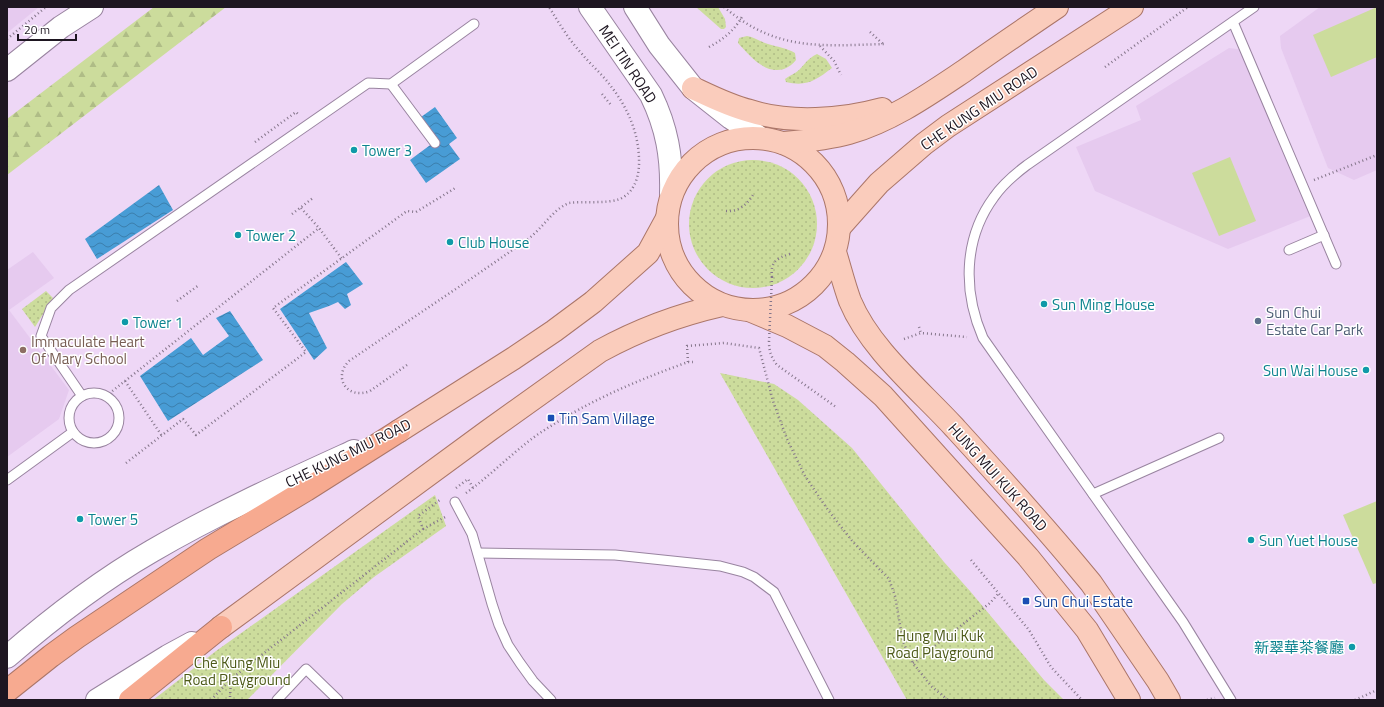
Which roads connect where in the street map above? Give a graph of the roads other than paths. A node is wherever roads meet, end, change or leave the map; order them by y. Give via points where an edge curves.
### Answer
1 (92, 7) edge
2 (590, 7) edge
3 (635, 7) edge
4 (1057, 7) edge
5 (1132, 7) edge
6 (1254, 7) edge
7 (1232, 22) junction
8 (474, 24) dead end
9 (7, 70) edge
10 (391, 84) junction
11 (694, 88) junction
12 (934, 91) junction
13 (759, 137) junction
14 (434, 143) dead end
15 (783, 143) junction
16 (671, 193) junction
17 (666, 220) junction
18 (840, 228) junction
19 (1324, 235) junction
20 (1289, 250) dead end
21 (835, 252) junction
22 (1336, 264) dead end
23 (722, 305) junction
24 (749, 310) junction
25 (82, 396) junction
26 (399, 431) junction
27 (73, 432) junction
28 (1219, 438) dead end
29 (7, 480) edge
30 (1093, 494) junction
31 (457, 506) road end
32 (478, 553) junction
33 (221, 627) junction
34 (7, 657) edge
35 (7, 691) edge
36 (97, 700) edge
37 (130, 700) edge
38 (277, 700) edge
39 (338, 700) edge
40 (551, 700) edge
41 (829, 700) edge
42 (1129, 700) edge
43 (1169, 700) edge
44 (1231, 700) edge

1 - 9 main road
2 - 16 main road, MEI TIN ROAD via 651,95 657,108 671,157
3 - 11 main road via 659,45
4 - 12 main road, CHE KUNG MIU ROAD
5 - 18 main road, CHE KUNG MIU ROAD via 924,144 879,183
6 - 7 lane
7 - 19 lane
7 - 30 lane via 1013,176 994,196 980,221 973,243 969,285 976,322 983,338
8 - 10 lane
10 - 14 lane
10 - 25 lane via 368,83 69,290 51,308 41,336
11 - 12 main road via 751,112 798,119 822,119 871,112
11 - 13 main road
12 - 15 main road, CHE KUNG MIU ROAD via 877,123 849,133
13 - 15 main road, CHE KUNG MIU ROAD
13 - 16 main road, CHE KUNG MIU ROAD via 729,140 704,152 684,170
15 - 18 main road, CHE KUNG MIU ROAD via 807,156 825,176 836,201
16 - 17 main road, CHE KUNG MIU ROAD
17 - 23 main road, CHE KUNG MIU ROAD via 669,247 680,272 698,291
17 - 26 main road, CHE KUNG MIU ROAD via 648,253 593,302 531,347
18 - 21 main road, CHE KUNG MIU ROAD
19 - 20 lane
19 - 22 lane
21 - 24 main road, CHE KUNG MIU ROAD via 821,278 800,296 776,307
21 - 43 main road, HUNG MUI KUK ROAD via 850,302 863,325 897,368 993,470 1091,583
23 - 24 main road, CHE KUNG MIU ROAD
23 - 33 main road, CHE KUNG MIU ROAD via 690,312 653,325 600,351
24 - 42 main road, HUNG MUI KUK ROAD via 825,346 883,396 1028,557 1087,630
25 - 27 lane via 71,408 69,416
25 - 27 lane via 98,393 113,401 118,408 119,424 110,438 94,444 78,438
26 - 34 main road, CHE KUNG MIU ROAD via 189,530 150,552 49,622
26 - 35 highway via 208,549 77,637
27 - 29 lane
28 - 30 lane
30 - 44 lane via 1183,622
31 - 32 lane via 472,534
32 - 40 lane via 492,604 508,645 528,675
32 - 41 lane via 615,555 720,566 743,572 774,592
33 - 36 main road, CHE KUNG MIU ROAD
33 - 37 highway
38 - 39 lane via 306,669

